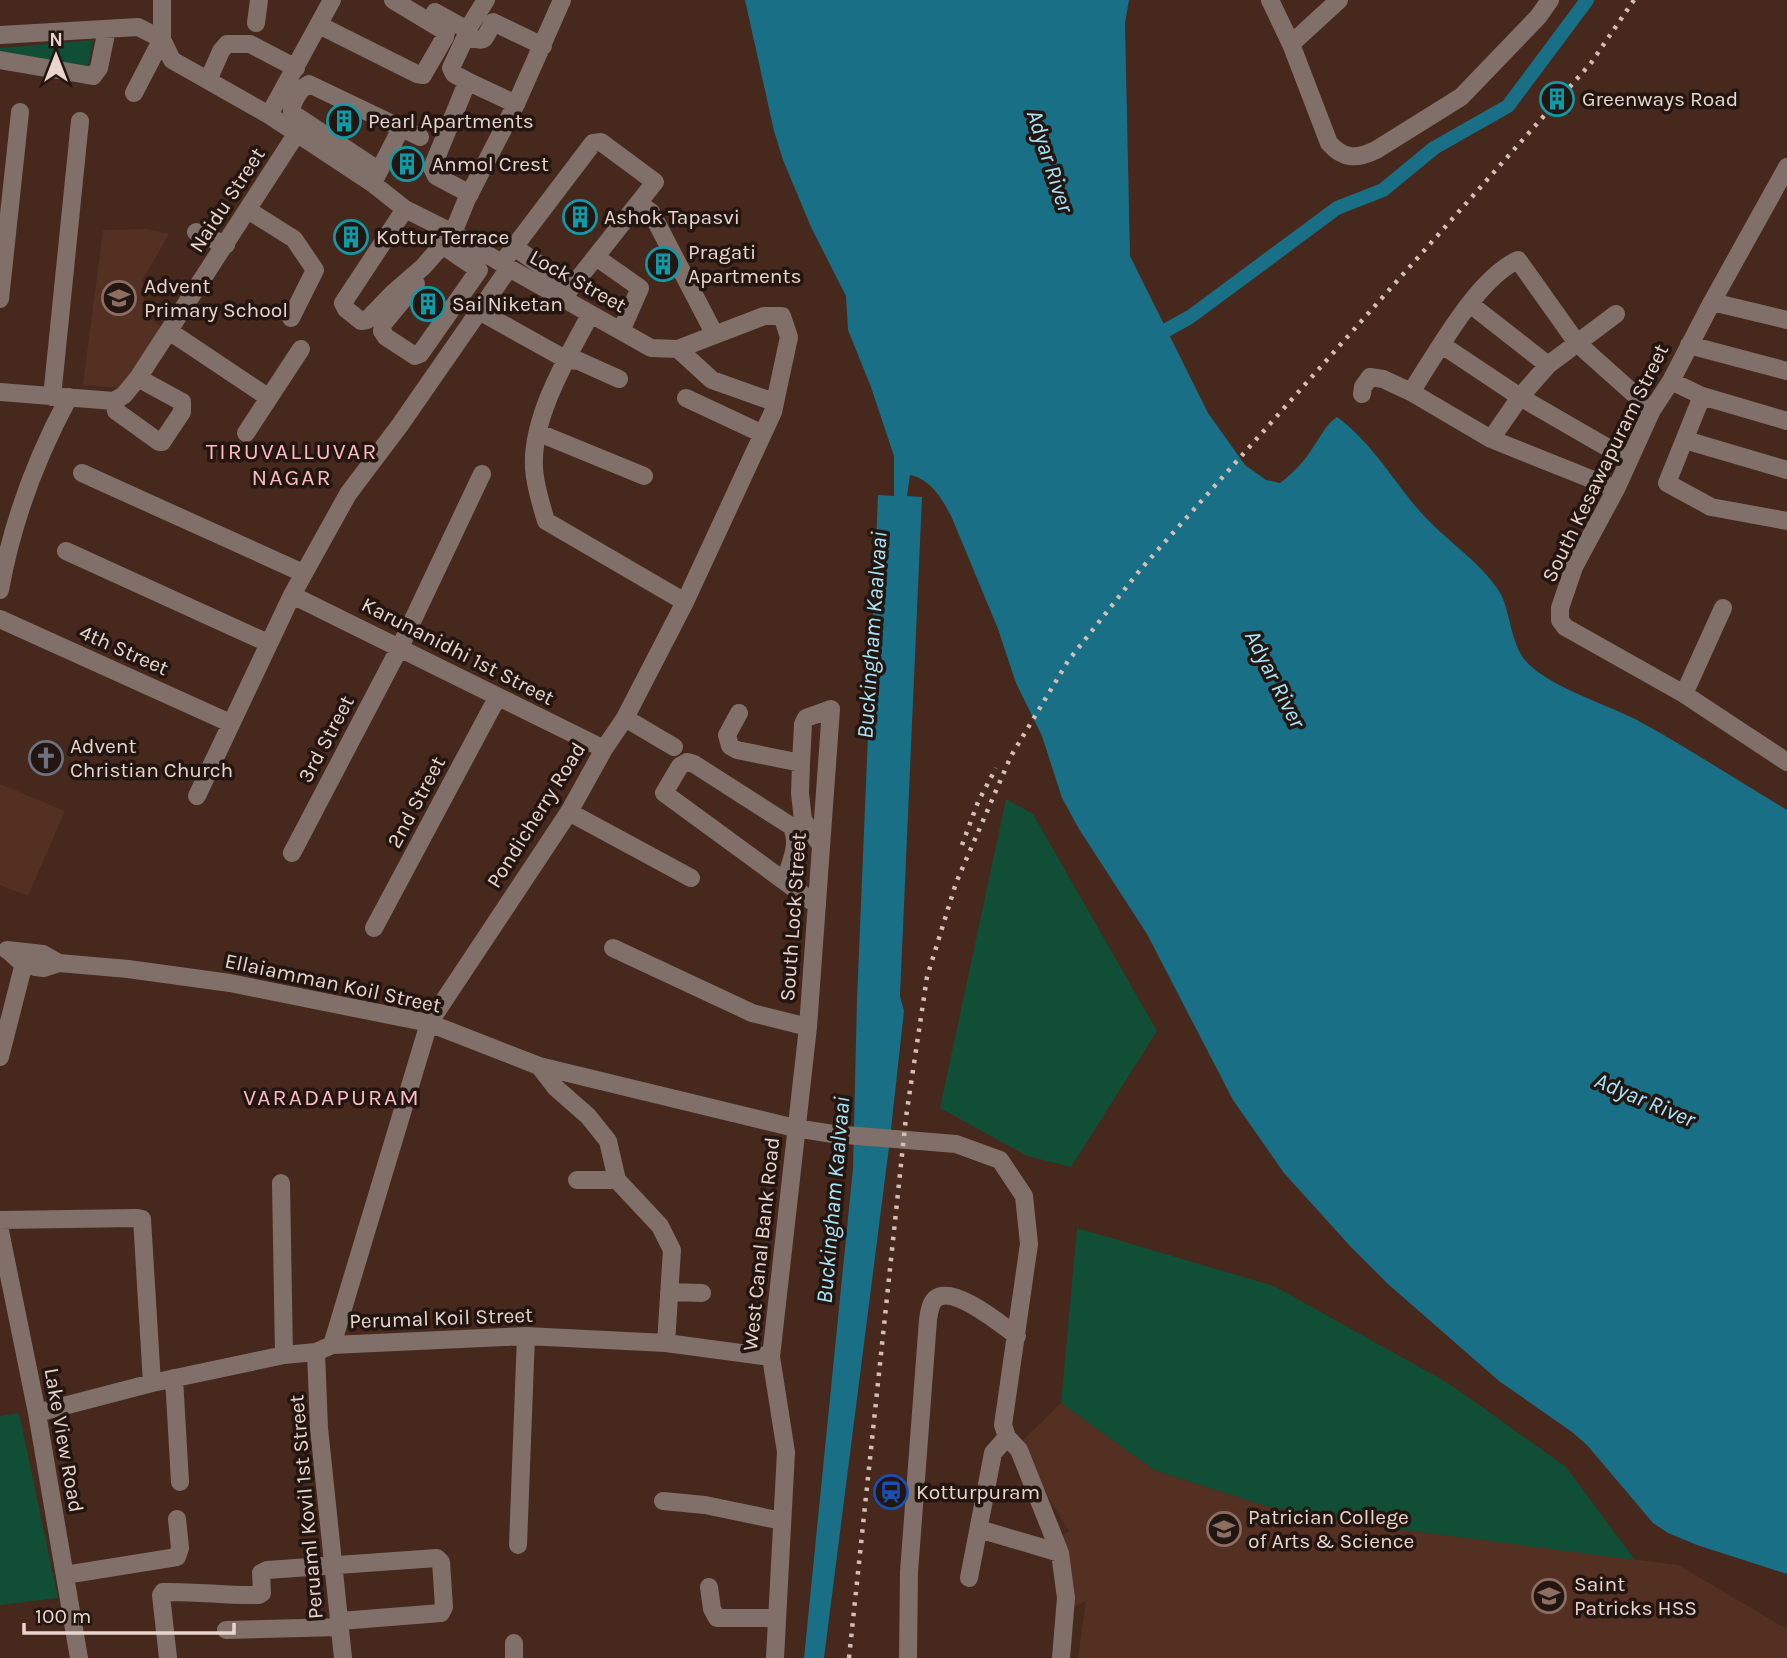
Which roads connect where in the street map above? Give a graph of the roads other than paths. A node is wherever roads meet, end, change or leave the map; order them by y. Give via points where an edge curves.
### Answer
1 (163, 0) edge
2 (259, 0) edge
3 (332, 0) edge
4 (393, 0) edge
5 (414, 0) edge
6 (485, 0) edge
7 (562, 0) edge
8 (1270, 0) edge
9 (1339, 0) edge
10 (1550, 0) edge
11 (257, 23) dead end
12 (319, 25) junction
13 (107, 29) junction
14 (0, 35) edge
15 (162, 39) junction
16 (1291, 44) junction
17 (543, 46) junction
18 (0, 60) edge
19 (296, 68) junction
20 (207, 78) junction
21 (471, 83) junction
22 (134, 93) dead end
23 (516, 104) junction
24 (20, 112) dead end
25 (269, 115) junction
26 (80, 121) dead end
27 (401, 128) junction
28 (296, 133) junction
29 (420, 137) dead end
30 (1787, 167) edge
31 (375, 177) junction
32 (470, 194) junction
33 (405, 209) junction
34 (248, 210) junction
35 (196, 232) dead end
36 (451, 238) junction
37 (226, 245) junction
38 (514, 247) junction
39 (603, 262) junction
40 (503, 264) junction
41 (479, 270) junction
42 (570, 296) junction
43 (0, 299) edge
44 (1712, 302) junction
45 (1470, 304) junction
46 (479, 310) junction
47 (1616, 314) dead end
48 (590, 315) junction
49 (782, 316) joint
50 (291, 318) dead end
51 (1787, 320) edge
52 (169, 331) junction
53 (621, 331) junction
54 (715, 335) junction
55 (1577, 343) junction
56 (1442, 345) junction
57 (1689, 345) junction
58 (301, 349) dead end
59 (678, 349) junction
60 (567, 360) junction
61 (1548, 366) junction
62 (1787, 370) edge
63 (138, 378) junction
64 (619, 379) dead end
65 (1671, 381) junction
66 (0, 392) edge
67 (1411, 392) junction
68 (1362, 394) dead end
69 (1702, 396) junction
70 (60, 397) junction
71 (1520, 397) junction
72 (269, 398) junction
73 (686, 398) dead end
74 (114, 401) junction
75 (774, 402) junction
76 (1652, 410) junction
77 (1787, 421) edge
78 (246, 433) dead end
79 (539, 433) junction
80 (763, 434) junction
81 (1491, 439) junction
82 (1685, 440) junction
83 (1629, 460) junction
84 (1787, 470) edge
85 (82, 473) dead end
86 (482, 474) dead end
87 (644, 476) dead end
88 (1616, 489) junction
89 (1787, 521) edge
90 (66, 551) dead end
91 (3, 553) edge
92 (303, 573) junction
93 (0, 590) edge
94 (292, 595) junction
95 (685, 602) junction
96 (1723, 608) dead end
97 (0, 620) edge
98 (268, 643) junction
99 (400, 647) junction
100 (1684, 694) junction
101 (497, 698) junction
102 (739, 713) dead end
103 (628, 720) junction
104 (230, 723) junction
105 (674, 747) dead end
106 (604, 749) junction
107 (1787, 762) edge
108 (801, 763) junction
109 (197, 796) dead end
110 (569, 812) junction
111 (820, 844) junction
112 (292, 853) dead end
113 (691, 878) dead end
114 (785, 881) junction
115 (817, 905) junction
116 (374, 928) dead end
117 (614, 948) dead end
118 (11, 954) edge
119 (429, 1023) junction
120 (808, 1027) junction
121 (0, 1056) edge
122 (539, 1066) junction
123 (795, 1128) junction
124 (577, 1180) dead end
125 (617, 1180) junction
126 (282, 1183) dead end
127 (0, 1220) edge
128 (0, 1234) edge
129 (669, 1292) junction
130 (702, 1293) dead end
131 (526, 1336) junction
132 (1017, 1336) junction
133 (666, 1343) junction
134 (332, 1345) junction
135 (316, 1352) junction
136 (284, 1355) junction
137 (771, 1357) junction
138 (174, 1378) junction
139 (152, 1382) junction
140 (37, 1413) junction
141 (1007, 1437) junction
142 (180, 1482) dead end
143 (663, 1501) dead end
144 (177, 1519) dead end
145 (782, 1521) junction
146 (979, 1529) junction
147 (518, 1545) dead end
148 (1060, 1553) junction
149 (335, 1566) junction
150 (65, 1575) junction
151 (969, 1578) dead end
152 (709, 1587) dead end
153 (777, 1618) junction
154 (340, 1624) junction
155 (226, 1630) dead end
156 (79, 1658) edge
157 (168, 1658) edge
158 (344, 1658) edge
159 (775, 1658) edge
160 (908, 1658) edge
161 (1060, 1658) edge

1 - 15 street
2 - 11 street
3 - 12 street
4 - 12 street via 446,32 423,75
5 - 6 street via 469,27
7 - 17 street
8 - 16 street
9 - 16 street
10 - 16 street via 1461,97 1362,157 1338,153 1329,143
12 - 19 street
13 - 14 street
13 - 15 street via 138,27
13 - 18 street via 93,76
15 - 20 street, Lock Street via 172,60
15 - 22 street
17 - 21 street via 493,22 484,40 465,38 451,68
17 - 23 street
19 - 20 street via 250,44 227,44
19 - 25 street
20 - 25 street, Lock Street
21 - 23 street
21 - 32 street via 432,168 436,176
23 - 32 street
24 - 43 street
25 - 28 street, Lock Street
26 - 70 street
27 - 29 street
27 - 31 street
27 - 31 street via 309,83 292,106 292,114
28 - 31 street, Lock Street
28 - 34 street, Naidu Street
30 - 44 street, South Kesawapuram Street
31 - 33 street, Lock Street
32 - 36 street
33 - 36 street, Lock Street
33 - 36 street via 343,303 361,321
34 - 37 street, Naidu Street
34 - 50 street via 293,239 315,270
35 - 37 street
36 - 40 street, Lock Street
36 - 41 street
36 - 41 street via 383,324 386,337 415,356 420,354
37 - 52 street, Naidu Street
38 - 40 street
38 - 42 street
38 - 42 street via 593,143 601,142 655,182
39 - 42 street via 579,293
39 - 53 street via 640,288
39 - 54 street via 639,210 652,212
40 - 41 street
40 - 42 street, Lock Street
40 - 46 street
42 - 48 street, Lock Street
44 - 51 street
44 - 57 street, South Kesawapuram Street
45 - 55 street via 1496,275 1518,260
45 - 56 street
45 - 61 street
46 - 60 street
46 - 92 street via 348,494
47 - 55 street
48 - 53 street, Lock Street
48 - 60 street
49 - 54 street, Lock Street via 764,316
49 - 75 street, Pondicherry Road via 789,337
52 - 63 street, Naidu Street
52 - 72 street
53 - 59 street, Lock Street via 651,348
54 - 59 street, Lock Street
55 - 61 street
55 - 76 street
56 - 67 street
56 - 71 street
57 - 62 street
57 - 65 street, South Kesawapuram Street
58 - 72 street
59 - 75 street via 712,380
60 - 64 street
60 - 79 street via 550,392
61 - 71 street
63 - 74 street, Naidu Street
63 - 74 street via 182,402 182,412 163,442 116,411
65 - 69 street
65 - 76 street, South Kesawapuram Street
66 - 70 street
67 - 68 street via 1376,377 1367,380
67 - 81 street
69 - 77 street
69 - 82 street
70 - 74 street
70 - 91 street
71 - 81 street
71 - 83 street
72 - 78 street
73 - 80 street
75 - 80 street, Pondicherry Road
76 - 83 street, South Kesawapuram Street
79 - 87 street
79 - 95 street via 534,466 546,522
80 - 95 street, Pondicherry Road
81 - 88 street
82 - 84 street
82 - 89 street via 1667,483 1711,507
83 - 88 street, South Kesawapuram Street
85 - 92 street
86 - 99 street
88 - 100 street, South Kesawapuram Street via 1574,567 1560,620
90 - 98 street
91 - 93 street
92 - 94 street
94 - 98 street
94 - 99 street, Karunanidhi 1st Street
95 - 103 street, Pondicherry Road via 634,699
96 - 100 street
97 - 104 street, 4th Street
98 - 104 street
99 - 101 street, Karunanidhi 1st Street
99 - 112 street, 3rd Street
100 - 107 street, South Kesawapuram Street
101 - 106 street, Karunanidhi 1st Street
101 - 116 street, 2nd Street
102 - 108 street via 727,735 730,746
103 - 105 street
103 - 106 street, Pondicherry Road
104 - 109 street
106 - 110 street, Pondicherry Road
108 - 111 street via 803,820
108 - 111 street, South Lock Street via 806,718 831,709
110 - 113 street
110 - 119 street, Pondicherry Road
111 - 115 street, South Lock Street
114 - 114 street via 796,843 791,826 694,764 680,766 664,793
114 - 115 street
115 - 120 street, South Lock Street
117 - 120 street via 752,1013
118 - 119 street, Ellaiamman Koil Street via 44,968 60,963 230,983
118 - 121 street
119 - 122 street, Ellaiamman Koil Street
119 - 134 street, Pondicherry Road
120 - 123 street, South Lock Street
122 - 123 street, Ellaiamman Koil Street
122 - 125 street via 608,1141
123 - 132 street, Ellaiamman Koil Street via 956,1144 1000,1160 1024,1196 1029,1244
123 - 137 street, West Canal Bank Road
124 - 125 street
125 - 129 street via 660,1226 672,1250
126 - 136 street
127 - 139 street via 142,1219
128 - 140 street, Lake View Road
129 - 130 street
129 - 133 street
131 - 133 street, Perumal Koil Street
131 - 134 street, Perumal Koil Street
131 - 147 street
132 - 141 street, Ellaiamman Koil Street via 1003,1418
132 - 160 street via 955,1297 945,1295 931,1304 909,1572
133 - 137 street, Perumal Koil Street
134 - 135 street, Perumal Koil Street
135 - 136 street, Perumal Koil Street
135 - 149 street, Peruaml Kovil 1st Street via 318,1428
136 - 138 street, Perumal Koil Street
137 - 145 street, West Canal Bank Road via 786,1452
138 - 139 street, Perumal Koil Street
138 - 142 street
139 - 140 street, Perumal Koil Street
140 - 150 street, Lake View Road
141 - 146 street via 993,1453
141 - 148 street via 1019,1450
143 - 145 street
144 - 150 street via 177,1557
145 - 153 street, West Canal Bank Road
146 - 148 street
146 - 151 street
148 - 161 street via 1066,1598
149 - 154 street, Peruaml Kovil 1st Street
149 - 154 street via 437,1558 442,1566 444,1606 440,1613
149 - 157 street via 264,1571 259,1595 163,1592
150 - 156 street, Lake View Road
152 - 153 street via 717,1618
153 - 159 street, West Canal Bank Road
154 - 155 street
154 - 158 street, Peruaml Kovil 1st Street

